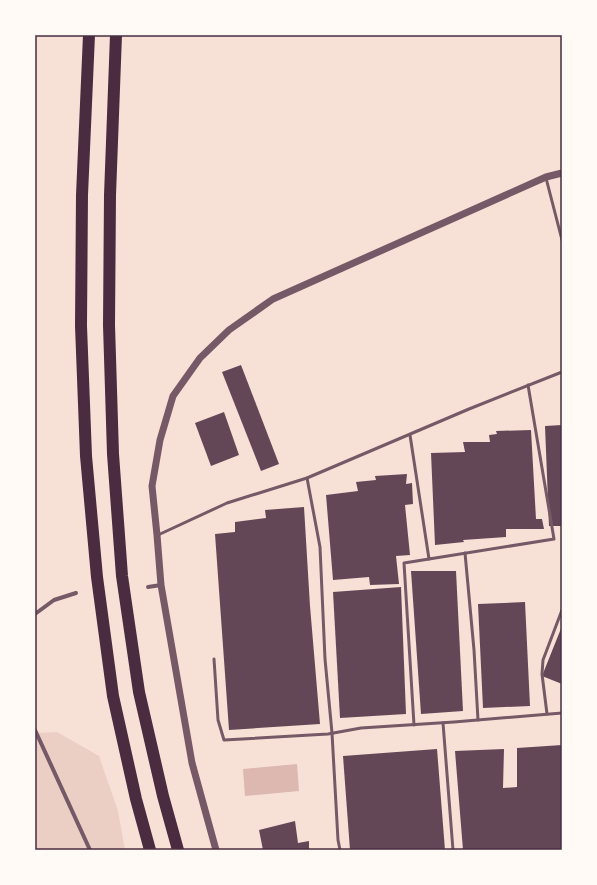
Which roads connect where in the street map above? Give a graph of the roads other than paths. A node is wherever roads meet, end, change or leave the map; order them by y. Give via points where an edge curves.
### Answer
1 (89, 35) edge
2 (116, 35) edge
3 (562, 173) edge
4 (546, 177) junction
5 (562, 240) edge
6 (562, 372) edge
7 (528, 385) junction
8 (410, 435) junction
9 (308, 478) junction
10 (157, 535) junction
11 (465, 553) junction
12 (429, 558) junction
13 (161, 585) junction
14 (148, 587) dead end
15 (76, 593) dead end
16 (562, 610) edge
17 (35, 614) edge
18 (214, 659) dead end
19 (562, 713) edge
20 (547, 714) junction
21 (478, 720) junction
22 (443, 723) junction
23 (414, 724) junction
24 (35, 730) edge
25 (332, 733) junction
26 (90, 850) edge
27 (150, 850) edge
28 (178, 850) edge
29 (216, 850) edge
30 (340, 850) edge
31 (453, 850) edge

1 - 27 highway via 82,195 81,326 86,456 97,577 113,696
2 - 28 highway via 110,195 109,325 113,454 122,576 139,692
3 - 4 street
4 - 5 lane
4 - 10 street via 273,299 229,330 200,358 173,396 160,440 152,486
6 - 7 lane
7 - 8 lane
7 - 11 lane via 554,539
8 - 9 lane
8 - 12 lane
9 - 10 lane via 227,503
9 - 25 lane via 320,547 325,659
10 - 13 street
11 - 12 lane
11 - 21 lane
12 - 23 lane via 404,563
13 - 14 street
13 - 29 street via 192,763
15 - 17 street via 54,600
16 - 20 lane via 543,660 542,674
18 - 25 lane via 218,720 224,740
19 - 20 lane
20 - 21 lane
21 - 22 lane
22 - 23 lane
22 - 31 lane
23 - 25 lane
24 - 26 street
25 - 30 lane

